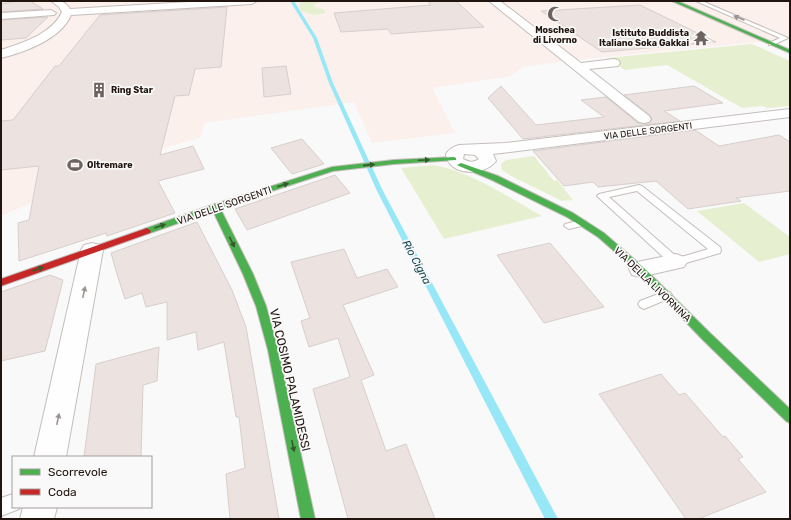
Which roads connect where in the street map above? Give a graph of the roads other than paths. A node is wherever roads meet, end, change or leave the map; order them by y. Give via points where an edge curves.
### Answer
1 (56, 1) edge
2 (252, 1) edge
3 (494, 1) edge
4 (674, 1) edge
5 (698, 1) edge
6 (67, 12) junction
7 (52, 13) dead end
8 (1, 16) edge
9 (771, 44) junction
10 (790, 52) edge
11 (1, 54) edge
12 (614, 64) dead end
13 (578, 66) junction
14 (790, 113) edge
15 (768, 116) junction
16 (644, 119) dead end
17 (790, 127) edge
18 (483, 156) junction
19 (457, 162) junction
20 (495, 178) junction
21 (215, 207) junction
22 (582, 222) junction
23 (569, 226) dead end
24 (92, 250) junction
25 (676, 262) junction
26 (640, 269) junction
27 (1, 283) edge
28 (666, 295) junction
29 (644, 304) dead end
30 (790, 417) edge
31 (50, 456) edge
32 (12, 503) edge
33 (1, 506) edge
34 (40, 508) edge
35 (37, 519) edge
36 (308, 519) edge

1 - 6 street via 63,5
2 - 6 street
3 - 13 street
4 - 9 street
9 -> 5 lane via 785,38
6 - 11 street via 62,22 42,38
7 - 8 street
9 - 10 street
12 - 13 street
13 - 16 street
14 - 15 street, VIA DELLE SORGENTI
15 - 17 street
15 - 18 street, VIA DELLE SORGENTI via 505,148
18 - 19 street, VIA DELLE SORGENTI via 481,165
18 - 20 street
19 - 20 street, VIA DELLA LIVORNINA
21 -> 19 street, VIA DELLE SORGENTI via 344,167 394,162
20 - 22 street, VIA DELLA LIVORNINA
24 -> 21 street, VIA DELLE SORGENTI
21 -> 36 street, VIA COSIMO PALAMIDESSI via 261,306 273,350
22 - 23 lane
22 - 26 street, VIA DELLA LIVORNINA
27 -> 24 street, VIA DELLE SORGENTI
31 -> 24 street
25 - 25 lane via 716,250 639,188 602,196
25 - 26 street
26 - 28 street, VIA DELLA LIVORNINA
28 - 29 lane
28 - 30 street, VIA DELLA LIVORNINA
32 - 33 lane
34 - 35 street

